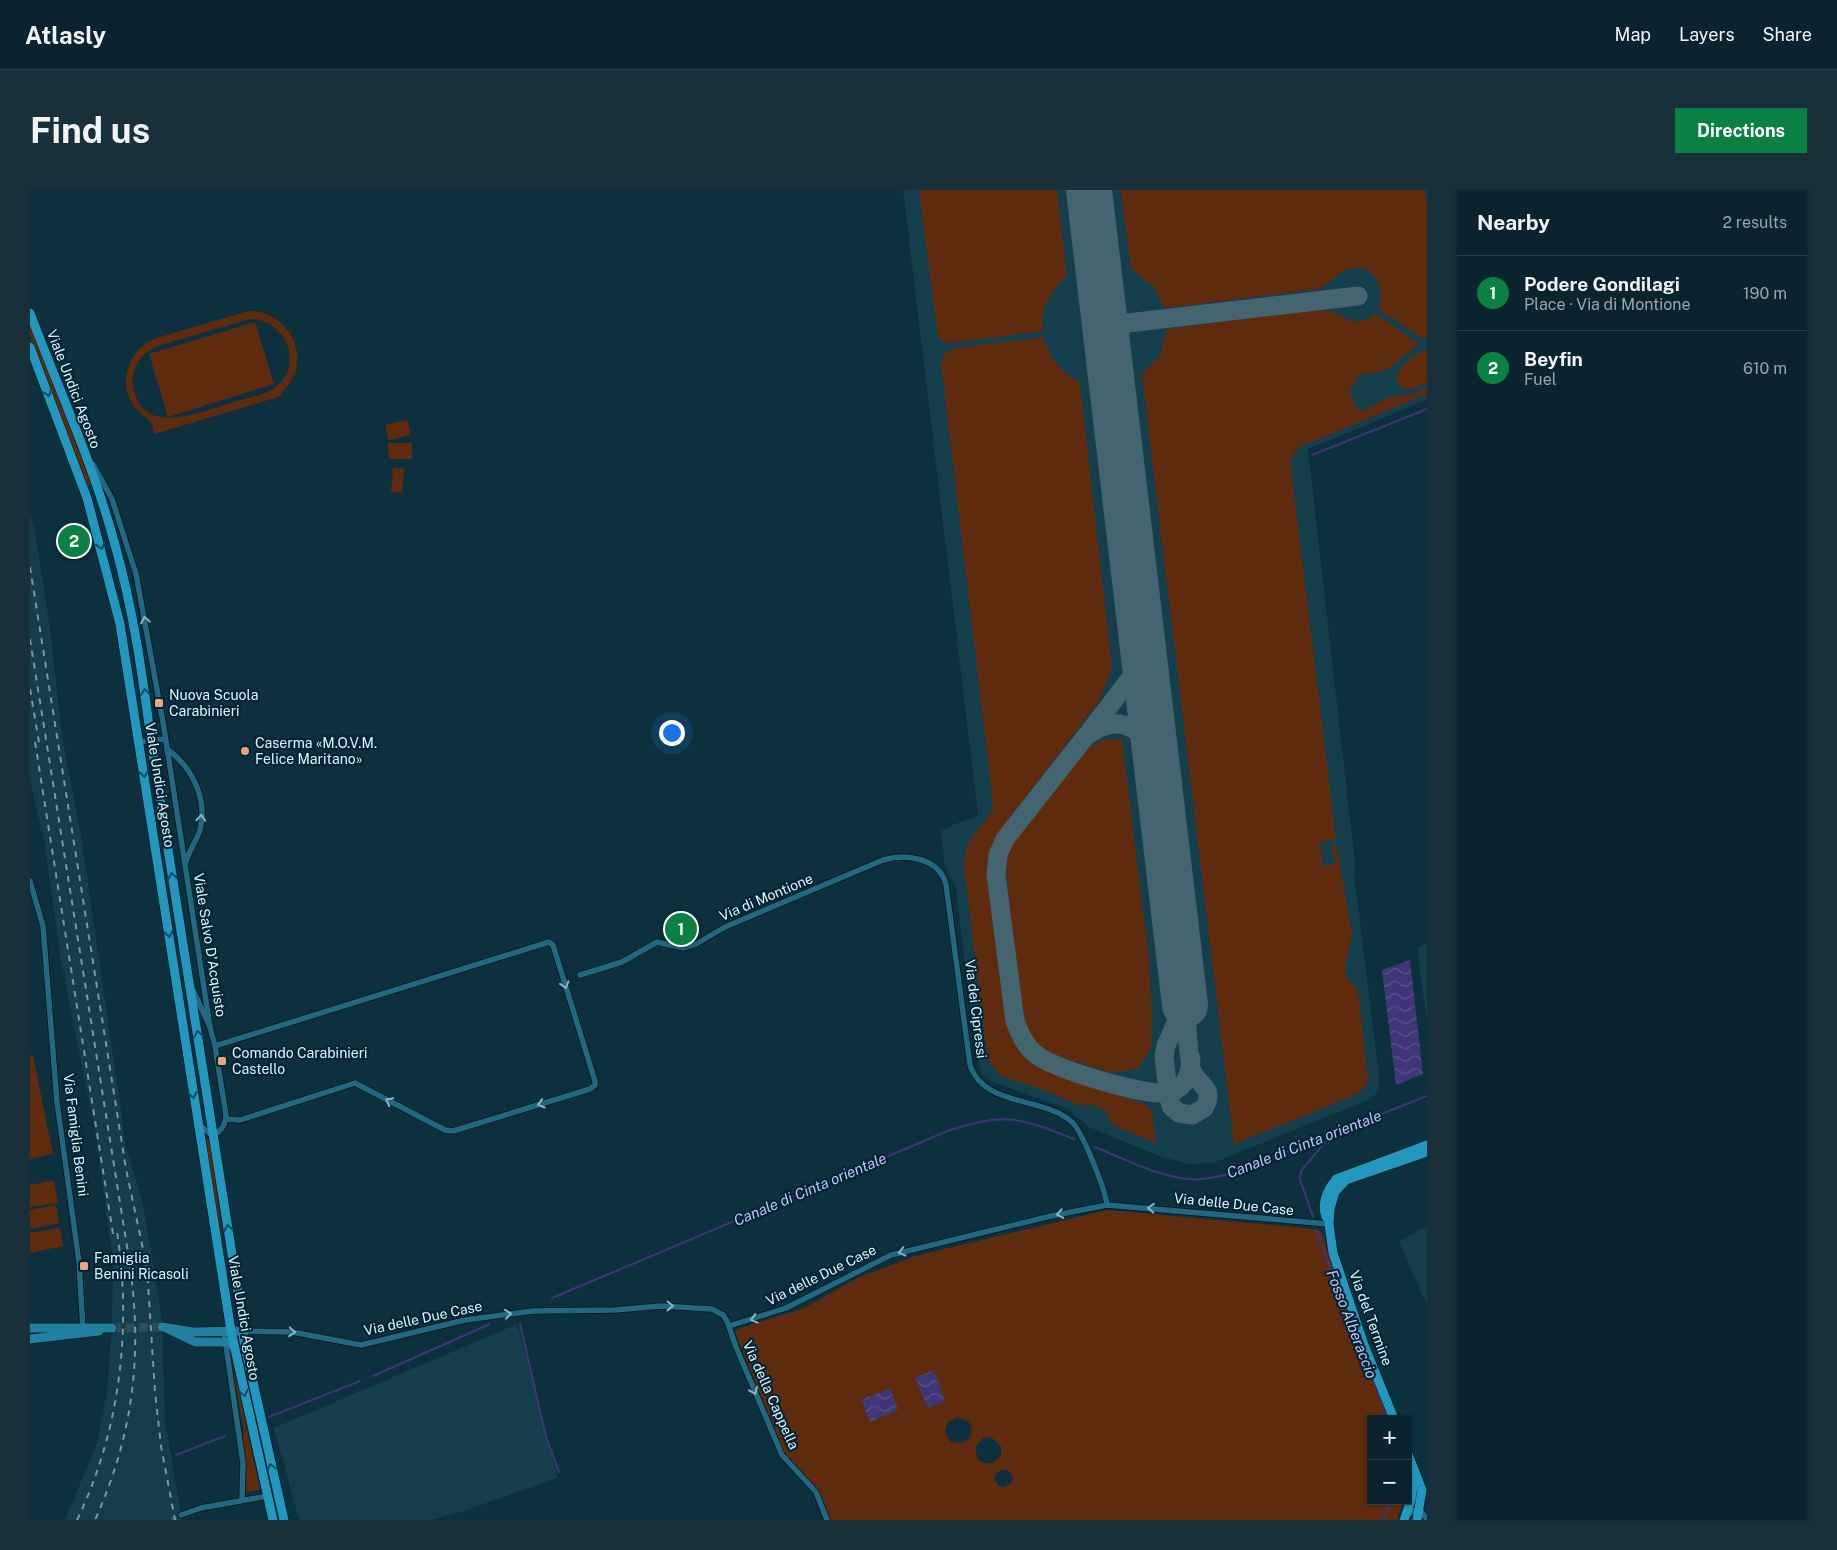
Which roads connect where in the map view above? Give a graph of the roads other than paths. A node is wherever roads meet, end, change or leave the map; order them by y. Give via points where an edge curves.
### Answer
1 (30, 313) edge
2 (30, 347) edge
3 (81, 445) junction
4 (165, 738) junction
5 (151, 741) junction
6 (139, 742) junction
7 (167, 749) junction
8 (909, 857) joint
9 (185, 866) junction
10 (30, 881) edge
11 (580, 975) dead end
12 (188, 976) junction
13 (210, 1027) junction
14 (215, 1046) junction
15 (226, 1119) junction
16 (197, 1120) junction
17 (213, 1134) junction
18 (1427, 1145) edge
19 (1427, 1152) edge
20 (1107, 1205) junction
21 (1329, 1224) junction
22 (729, 1326) junction
23 (30, 1328) edge
24 (111, 1328) tunnel mouth
25 (83, 1330) junction
26 (243, 1331) junction
27 (227, 1332) junction
28 (30, 1339) edge
29 (229, 1344) junction
30 (1392, 1415) edge
31 (1411, 1460) edge
32 (1416, 1473) junction
33 (268, 1496) junction
34 (1422, 1496) junction
35 (242, 1500) junction
36 (1420, 1510) junction
37 (181, 1515) dead end
38 (283, 1518) edge
39 (1404, 1519) edge
40 (1423, 1519) edge
41 (273, 1520) edge
42 (827, 1520) edge

1 - 3 main road, Viale Undici Agosto
2 -> 6 main road, Viale Undici Agosto via 86,496 106,566 120,624
4 -> 3 street, Viale Salvo D'Acquisto via 146,628 126,540 112,499
5 -> 3 main road, Viale Undici Agosto via 144,682 124,580 101,497
4 - 5 street
4 - 7 street, Viale Salvo D'Acquisto
5 - 6 street
12 -> 5 main road, Viale Undici Agosto
6 -> 16 main road, Viale Undici Agosto
7 - 9 street, Viale Salvo D'Acquisto
9 -> 7 street, Viale Salvo D'Acquisto via 200,830 200,803 190,772
8 - 11 street, Via di Montione via 879,862 724,927 690,946 657,942 622,962
8 - 20 street, Via dei Cipressi via 928,863 945,880 973,1074 991,1090 1052,1111 1073,1123 1105,1193
9 - 13 street, Viale Salvo D'Acquisto
10 - 25 street, Via Famiglia Benini via 43,926 57,1102 76,1243
12 - 13 street, Viale Undici Agosto
17 -> 12 main road, Viale Undici Agosto
13 - 14 street, Viale Undici Agosto
14 - 15 street, Viale Undici Agosto
14 -> 15 street via 548,942 552,944 595,1081 590,1089 453,1131 355,1083 234,1122
15 - 17 street via 222,1128
16 - 17 street via 205,1132
16 - 27 main road, Viale Undici Agosto
26 -> 17 main road, Viale Undici Agosto
18 - 21 main road, Via del Termine via 1336,1179 1325,1200 1324,1212
19 - 21 main road via 1346,1180 1332,1200
21 -> 20 street, Via delle Due Case
20 -> 22 street, Via delle Due Case via 891,1255 786,1308
21 - 30 main road, Via del Termine via 1334,1253 1361,1336
26 -> 22 street, Via delle Due Case via 299,1333 361,1345 465,1320 511,1314 661,1306 712,1309 723,1315
22 -> 42 street, Via della Cappella via 782,1455 816,1492
23 - 25 main road
24 - 25 main road
25 - 28 main road
26 - 27 main road
38 -> 26 main road, Viale Undici Agosto
27 - 29 main road, Viale Undici Agosto
27 - 29 main road via 193,1332 163,1327 190,1341
29 -> 33 main road, Viale Undici Agosto
29 - 35 street via 244,1468
31 - 32 main road
32 - 34 main road
32 - 39 main road
33 - 35 street
33 - 41 main road, Viale Undici Agosto
34 - 36 main road
34 - 40 street
35 - 37 street
36 - 39 street via 1411,1512
36 - 40 main road

